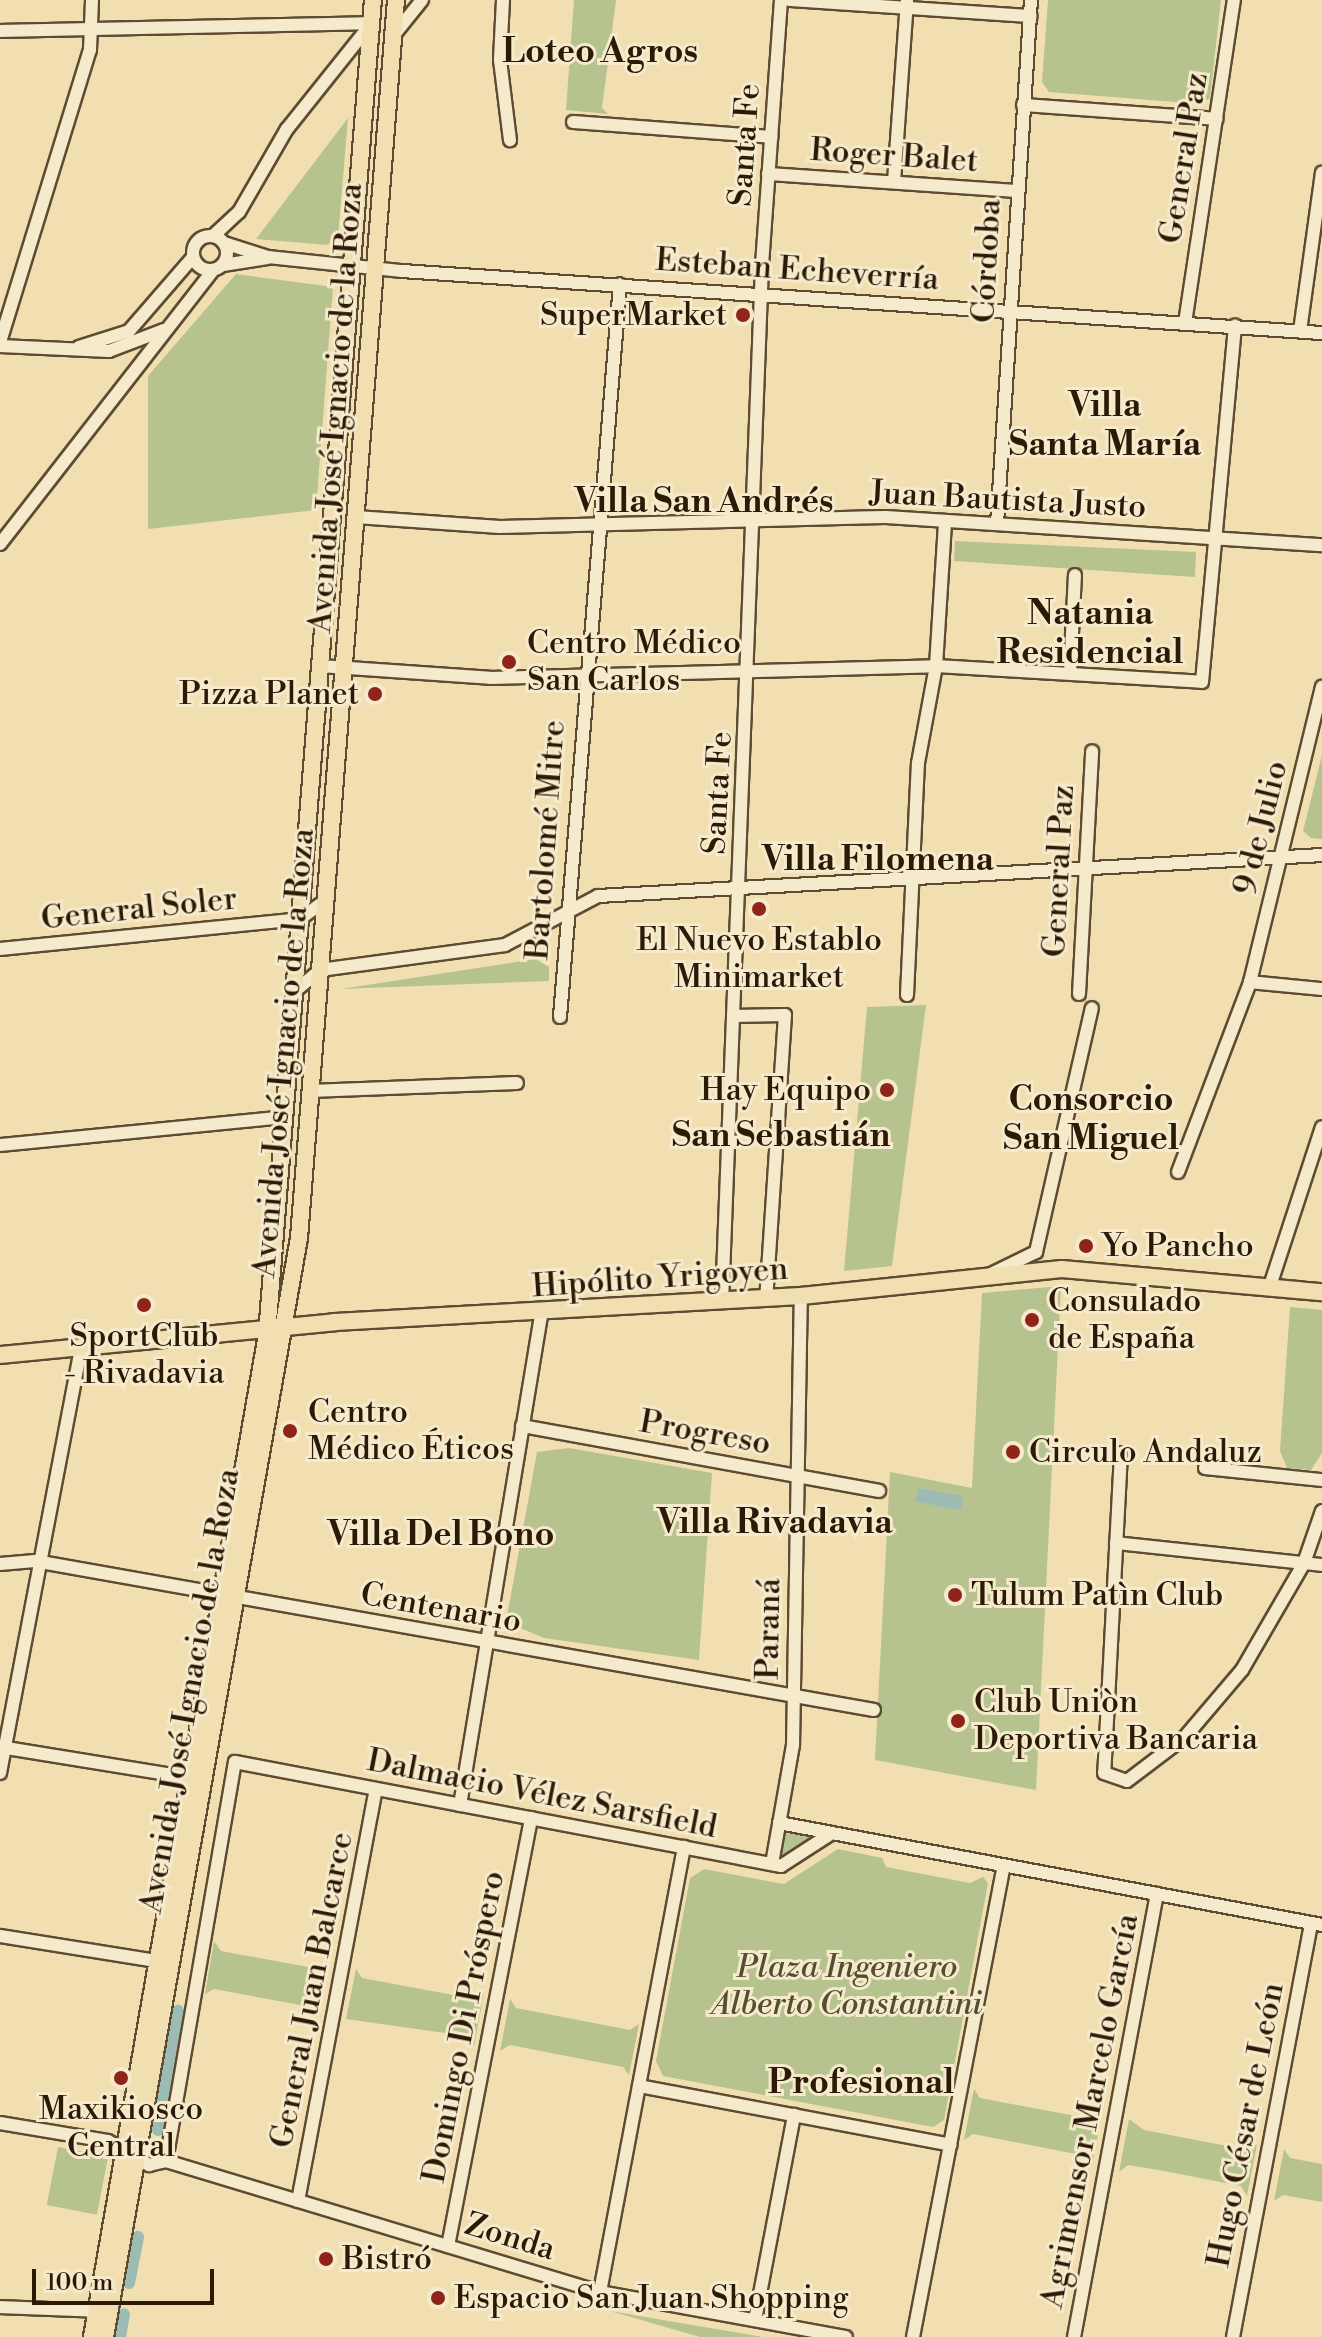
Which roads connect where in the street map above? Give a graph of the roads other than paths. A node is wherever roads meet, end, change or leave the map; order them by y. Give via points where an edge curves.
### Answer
1 (92, 0) edge
2 (373, 0) edge
3 (396, 0) edge
4 (422, 0) edge
5 (503, 0) edge
6 (781, 0) edge
7 (789, 0) edge
8 (1031, 0) edge
9 (1234, 0) edge
10 (907, 4) edge
11 (1030, 16) junction
12 (372, 23) junction
13 (91, 30) junction
14 (0, 31) edge
15 (393, 36) junction
16 (1023, 105) junction
17 (1216, 119) junction
18 (573, 122) dead end
19 (771, 137) junction
20 (510, 140) dead end
21 (1322, 173) edge
22 (768, 174) junction
23 (894, 182) junction
24 (1017, 191) junction
25 (218, 240) junction
26 (193, 257) junction
27 (268, 257) junction
28 (352, 264) junction
29 (375, 266) junction
30 (218, 268) junction
31 (620, 284) junction
32 (762, 294) junction
33 (152, 309) junction
34 (1010, 311) junction
35 (1185, 323) junction
36 (1235, 326) junction
37 (169, 328) junction
38 (1300, 331) junction
39 (1322, 333) edge
40 (143, 341) junction
41 (0, 344) edge
42 (79, 347) junction
43 (117, 391) junction
44 (356, 517) junction
45 (755, 521) junction
46 (945, 521) junction
47 (997, 524) junction
48 (597, 525) junction
49 (1210, 538) junction
50 (0, 544) edge
51 (1322, 545) edge
52 (1075, 575) dead end
53 (320, 666) junction
54 (936, 666) junction
55 (344, 667) junction
56 (750, 668) junction
57 (1070, 673) junction
58 (583, 675) junction
59 (1322, 687) edge
60 (1092, 751) dead end
61 (1322, 855) edge
62 (1280, 856) junction
63 (1086, 866) junction
64 (912, 878) junction
65 (740, 888) junction
66 (326, 900) junction
67 (567, 907) junction
68 (300, 919) junction
69 (0, 949) edge
70 (320, 970) junction
71 (1250, 982) junction
72 (1322, 989) edge
73 (294, 992) junction
74 (1079, 994) dead end
75 (907, 995) dead end
76 (1092, 1008) dead end
77 (733, 1016) junction
78 (560, 1017) dead end
79 (517, 1083) dead end
80 (310, 1091) junction
81 (284, 1117) junction
82 (1322, 1127) edge
83 (0, 1145) edge
84 (1178, 1172) dead end
85 (989, 1275) junction
86 (1270, 1286) junction
87 (1322, 1292) edge
88 (801, 1296) junction
89 (766, 1299) junction
90 (722, 1302) junction
91 (541, 1314) junction
92 (274, 1328) junction
93 (81, 1347) junction
94 (0, 1355) edge
95 (522, 1426) junction
96 (1121, 1453) dead end
97 (1205, 1468) dead end
98 (798, 1476) junction
99 (1322, 1480) edge
100 (879, 1491) dead end
101 (1322, 1511) edge
102 (1116, 1543) junction
103 (35, 1561) junction
104 (1304, 1563) junction
105 (0, 1564) edge
106 (1322, 1565) edge
107 (228, 1597) junction
108 (485, 1642) junction
109 (794, 1696) junction
110 (874, 1710) dead end
111 (2, 1747) edge
112 (0, 1773) edge
113 (197, 1779) junction
114 (376, 1789) junction
115 (460, 1805) junction
116 (531, 1818) junction
117 (779, 1823) junction
118 (832, 1833) junction
119 (684, 1847) junction
120 (772, 1864) junction
121 (1004, 1866) junction
122 (1157, 1894) junction
123 (1316, 1924) edge
124 (0, 1936) edge
125 (165, 1963) junction
126 (639, 2086) junction
127 (794, 2115) junction
128 (0, 2123) edge
129 (950, 2145) junction
130 (132, 2150) junction
131 (166, 2161) junction
132 (298, 2201) junction
133 (448, 2246) junction
134 (600, 2292) junction
135 (0, 2307) edge
136 (104, 2311) junction
137 (755, 2320) junction
138 (92, 2337) edge
139 (105, 2337) edge
140 (846, 2337) edge
141 (913, 2337) edge
142 (1074, 2337) edge
143 (1233, 2337) edge

1 - 13 street
2 - 12 main road, Avenida José Ignacio de la Roza
3 - 15 main road, Avenida José Ignacio de la Roza
4 - 15 street
5 - 20 street via 500,60
6 - 19 street, Santa Fe
7 - 10 street
8 - 11 street, Córdoba
9 - 17 street, General Paz
10 - 11 street
10 - 23 street
11 - 16 street, Córdoba
12 - 13 street
12 - 25 street via 287,129
12 - 28 main road, Avenida José Ignacio de la Roza
13 - 14 street
13 - 41 street
15 - 29 main road, Avenida José Ignacio de la Roza
16 - 17 street
16 - 24 street, Córdoba
17 - 35 street, General Paz
18 - 19 street, Roger Balet
19 - 22 street, Santa Fe
21 - 38 street
22 - 23 street, Roger Balet
22 - 32 street, Santa Fe
23 - 24 street, Roger Balet
24 - 34 street, Córdoba
25 - 26 street via 196,244
25 - 27 street, Esteban Echeverría
25 - 30 street
26 - 30 street
26 - 33 street
27 - 28 street, Esteban Echeverría
27 - 30 street, Esteban Echeverría
28 - 29 street, Esteban Echeverría
28 - 53 main road, Avenida José Ignacio de la Roza
29 - 31 street, Esteban Echeverría
29 - 44 main road, Avenida José Ignacio de la Roza
30 - 37 street
31 - 32 street, Esteban Echeverría
31 - 48 street, Bartolomé Mitre
32 - 34 street, Esteban Echeverría
32 - 45 street, Santa Fe
33 - 40 street
33 - 42 street via 121,335
34 - 35 street, Esteban Echeverría
34 - 47 street, Córdoba
35 - 36 street, Esteban Echeverría
36 - 38 street, Esteban Echeverría
36 - 49 street
37 - 40 street
37 - 43 street
38 - 39 street, Esteban Echeverría
40 - 42 street via 109,351
40 - 43 street
41 - 42 street
43 - 50 street
44 - 48 street, Juan Bautista Justo
44 - 55 main road, Avenida José Ignacio de la Roza
45 - 46 street, Juan Bautista Justo
45 - 48 street, Juan Bautista Justo
45 - 56 street, Santa Fe
46 - 47 street, Juan Bautista Justo
46 - 54 street
47 - 49 street, Juan Bautista Justo
48 - 58 street, Bartolomé Mitre
49 - 51 street, Juan Bautista Justo
49 - 57 street via 1202,682
52 - 57 street
53 - 55 street
53 - 68 main road, Avenida José Ignacio de la Roza
54 - 56 street
54 - 57 street
54 - 64 street via 918,763
55 - 58 street via 490,678
55 - 66 main road, Avenida José Ignacio de la Roza
56 - 58 street
56 - 65 street, Santa Fe
58 - 67 street, Bartolomé Mitre
59 - 62 street, 9 de Julio
60 - 63 street, General Paz
61 - 62 street
62 - 63 street
62 - 71 street, 9 de Julio
63 - 64 street
63 - 74 street, General Paz
64 - 65 street
64 - 75 street
65 - 67 street via 598,896
65 - 77 street, Santa Fe
66 - 68 street
66 - 70 main road, Avenida José Ignacio de la Roza
67 - 70 street via 505,945
67 - 78 street, Bartolomé Mitre
68 - 69 street, General Soler
68 - 73 main road, Avenida José Ignacio de la Roza
70 - 73 street
70 - 80 main road, Avenida José Ignacio de la Roza
71 - 72 street
71 - 84 street, 9 de Julio
73 - 81 main road, Avenida José Ignacio de la Roza
76 - 85 street via 1036,1252
77 - 89 street via 785,1015
77 - 90 street, Santa Fe
79 - 80 street
80 - 92 main road, Avenida José Ignacio de la Roza via 299,1238
81 - 83 street
81 - 92 main road, Avenida José Ignacio de la Roza
82 - 86 street
85 - 86 main road, Hipólito Yrigoyen via 1096,1269
85 - 88 main road, Hipólito Yrigoyen
86 - 87 main road, Hipólito Yrigoyen
88 - 89 main road, Hipólito Yrigoyen
88 - 98 street, Paraná
89 - 90 main road, Hipólito Yrigoyen
90 - 91 main road, Hipólito Yrigoyen
91 - 92 main road, Hipólito Yrigoyen
91 - 95 street
92 - 93 main road, Hipólito Yrigoyen
92 - 107 main road, Avenida José Ignacio de la Roza
93 - 94 main road, Hipólito Yrigoyen
93 - 103 street
95 - 98 street, Progreso
95 - 108 street
96 - 102 street
97 - 99 street
98 - 100 street, Progreso
98 - 109 street, Paraná
101 - 104 street
102 - 104 street
102 - 104 street via 1104,1773 1127,1781 1185,1737 1242,1670
103 - 105 street, Centenario
103 - 107 street, Centenario
103 - 111 street
104 - 106 street
107 - 108 street, Centenario
107 - 113 main road, Avenida José Ignacio de la Roza
108 - 109 street, Centenario
108 - 115 street
109 - 110 street, Centenario
109 - 117 street, Paraná
111 - 112 street
111 - 113 street
113 - 125 main road, Avenida José Ignacio de la Roza
114 - 115 street, Dalmacio Vélez Sarsfield
114 - 131 street, Dalmacio Vélez Sarsfield via 235,1762
114 - 132 street, General Juan Balcarce
115 - 116 street, Dalmacio Vélez Sarsfield
116 - 119 street, Dalmacio Vélez Sarsfield
116 - 133 street, Domingo Di Próspero
117 - 118 street
117 - 120 street, Paraná
118 - 120 street via 781,1866
118 - 121 street
119 - 120 street, Dalmacio Vélez Sarsfield
119 - 126 street
121 - 122 street
121 - 129 street
122 - 123 street
122 - 142 street, Agrimensor Marcelo García
123 - 143 street, Hugo César de León
124 - 125 street
125 - 130 main road, Avenida José Ignacio de la Roza
126 - 127 street
126 - 134 street
127 - 129 street
127 - 137 street
128 - 130 street, Zonda
129 - 141 street
130 - 131 street, Zonda via 158,2149
130 - 136 main road, Avenida José Ignacio de la Roza
131 - 132 street, Zonda
132 - 133 street, Zonda
133 - 134 street, Zonda
134 - 137 street, Zonda
135 - 136 street
136 - 138 main road, Avenida José Ignacio de la Roza
136 - 139 main road, Avenida José Ignacio de la Roza
137 - 140 street, Zonda

